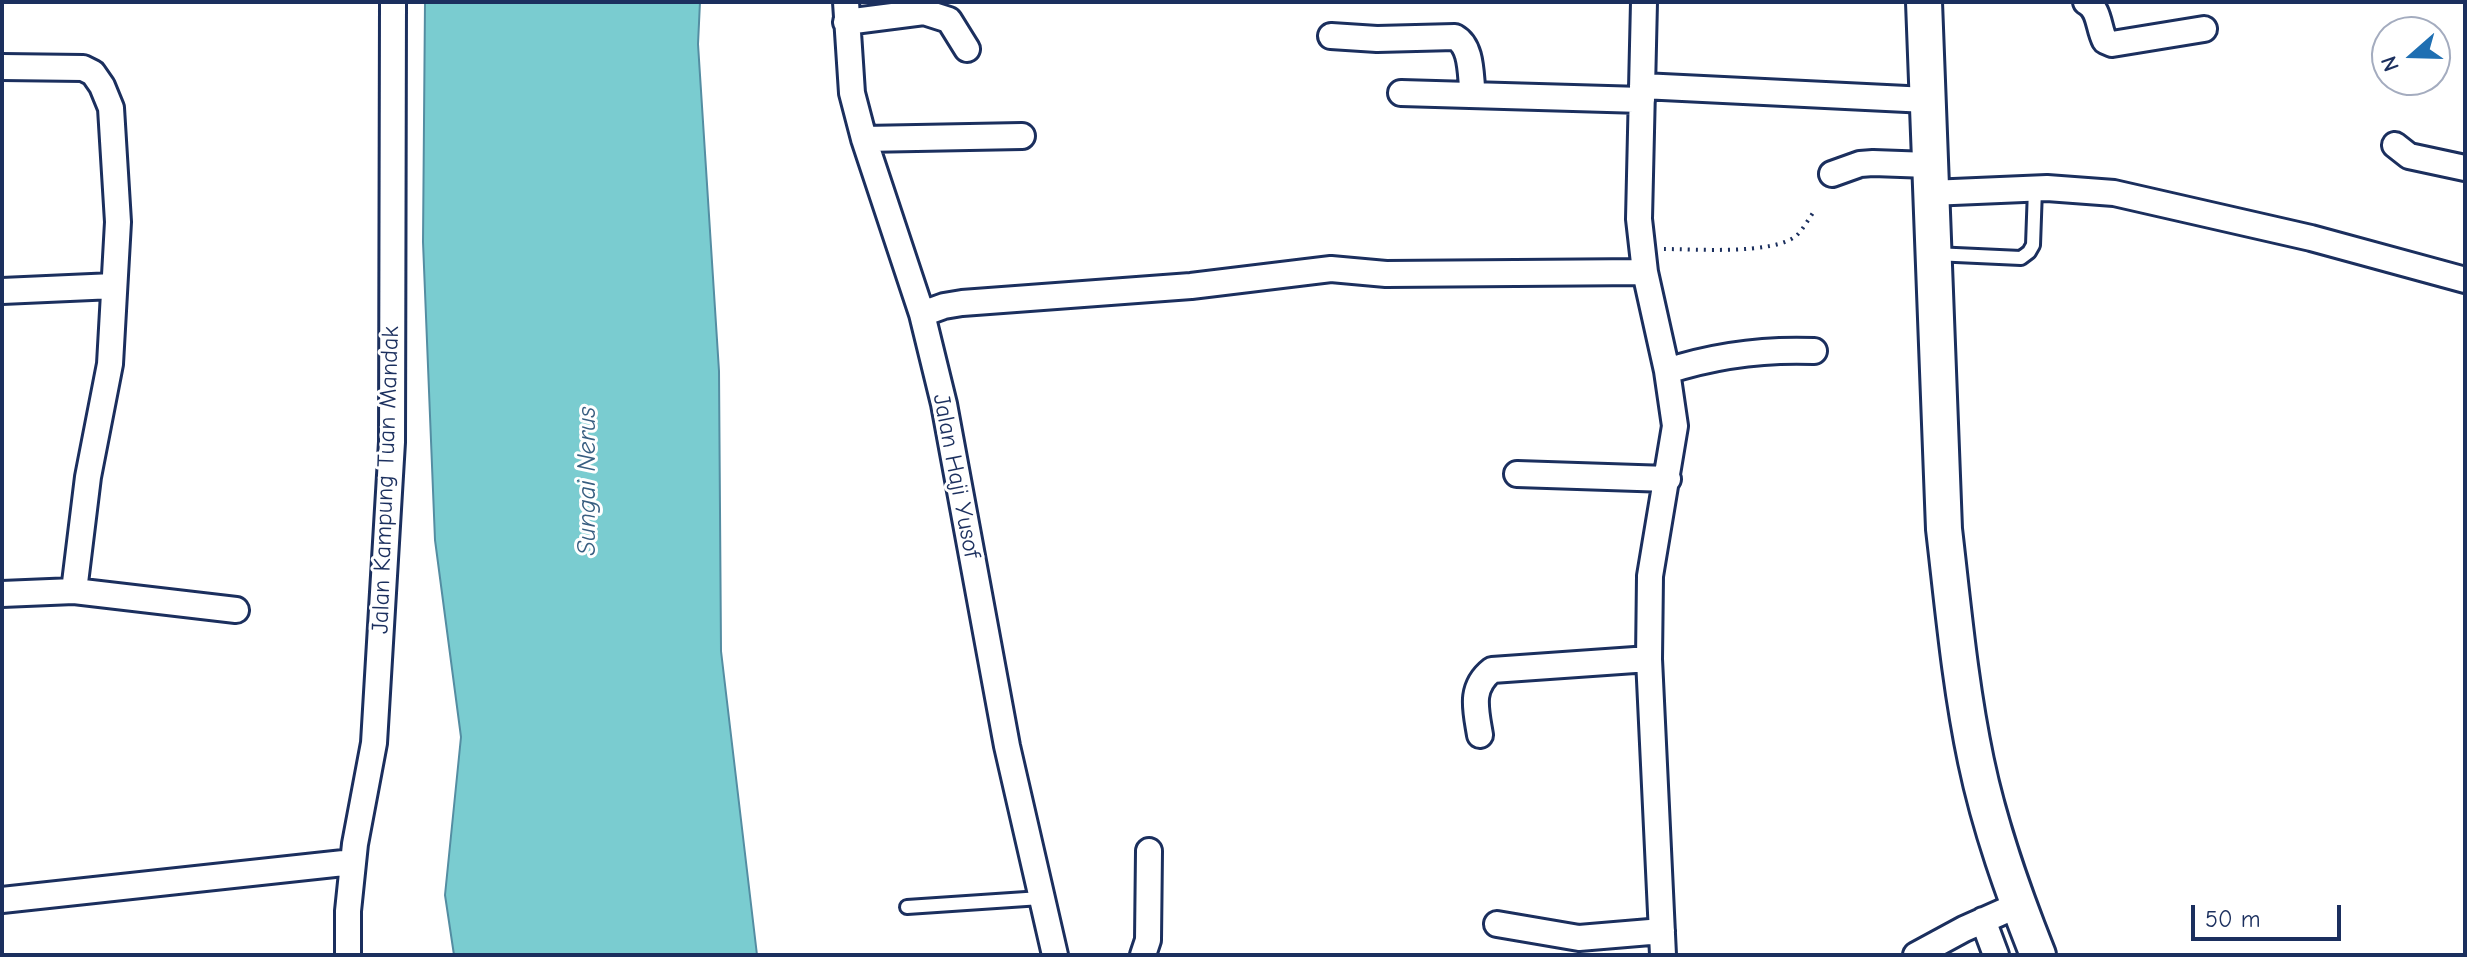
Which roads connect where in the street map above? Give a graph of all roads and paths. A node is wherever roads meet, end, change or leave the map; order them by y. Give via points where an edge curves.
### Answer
1 (393, 2) edge
2 (1644, 2) edge
3 (1924, 2) edge
4 (2086, 2) edge
5 (846, 12) edge
6 (2204, 29) dead end
7 (1331, 36) dead end
8 (967, 49) dead end
9 (2, 67) edge
10 (1401, 93) dead end
11 (1642, 93) junction
12 (1473, 95) junction
13 (1927, 100) junction
14 (1022, 136) dead end
15 (864, 139) junction
16 (2395, 145) dead end
17 (2465, 168) edge
18 (1832, 174) dead end
19 (1929, 179) junction
20 (2035, 189) junction
21 (1815, 210) dead end
22 (1933, 254) junction
23 (1643, 261) junction
24 (2465, 280) edge
25 (114, 286) junction
26 (2, 291) edge
27 (922, 314) junction
28 (1814, 351) dead end
29 (1667, 371) junction
30 (1517, 474) dead end
31 (1668, 479) junction
32 (74, 591) junction
33 (2, 594) edge
34 (236, 610) dead end
35 (1649, 659) junction
36 (1480, 735) dead end
37 (1149, 851) dead end
38 (353, 862) junction
39 (1041, 898) junction
40 (2, 900) edge
41 (2018, 905) junction
42 (907, 907) dead end
43 (1983, 920) junction
44 (1497, 924) dead end
45 (1662, 943) edge
46 (348, 955) edge
47 (1055, 955) edge
48 (1143, 955) edge
49 (1916, 955) edge
50 (1996, 955) edge
51 (2038, 955) edge

1 - 38 street, Jalan Kampung Tuan Mandak via 392,442 374,743
2 - 11 street
3 - 13 main road
4 - 6 street via 2097,14 2105,41 2112,44
5 - 8 street via 924,12 949,20
5 - 15 street, Jalan Haji Yusof via 852,93
7 - 12 street via 1455,37 1467,48
9 - 25 street via 83,68 102,86 111,108 117,208
10 - 12 street
11 - 12 street
11 - 13 street
11 - 23 street
13 - 19 main road
14 - 15 street
15 - 27 street, Jalan Haji Yusof
16 - 17 street via 2409,156
18 - 19 street via 1873,163
19 - 20 street
19 - 22 main road
20 - 22 lane via 2033,245 2021,258
20 - 24 street via 2152,200
21 - 23 path via 1796,236 1780,244
22 - 41 main road via 1944,529 1952,598 1976,759
23 - 27 street via 1386,274 1331,269 1191,286 962,303
23 - 29 street
25 - 26 street
25 - 32 street via 110,364 88,477
27 - 39 street, Jalan Haji Yusof
28 - 29 street via 1713,357
29 - 31 street via 1675,426
30 - 31 street
31 - 35 street via 1650,576
32 - 33 street
32 - 34 street
35 - 36 street via 1492,670 1476,690
35 - 45 street
37 - 48 street via 1148,940
38 - 40 street
38 - 46 street, Jalan Kampung Tuan Mandak
39 - 42 lane
39 - 47 street, Jalan Haji Yusof
41 - 43 street
41 - 51 main road
43 - 49 street
43 - 50 street
44 - 45 street via 1579,938

